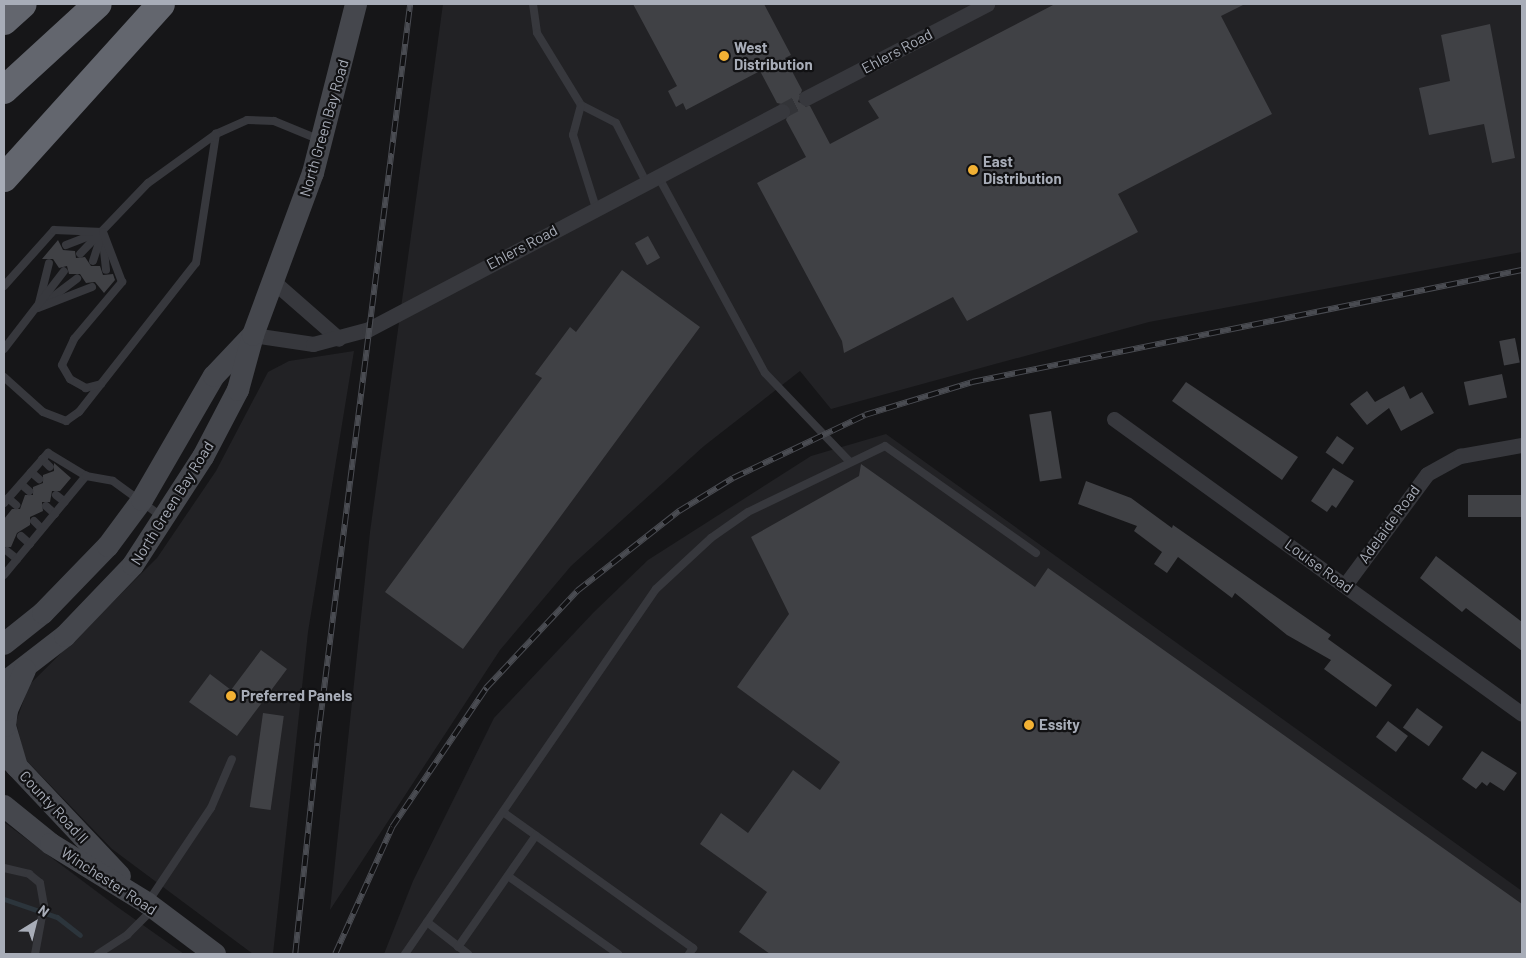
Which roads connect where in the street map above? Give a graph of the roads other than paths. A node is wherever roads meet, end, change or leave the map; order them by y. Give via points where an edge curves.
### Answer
1 (23, 4) edge
2 (98, 4) edge
3 (161, 4) edge
4 (356, 4) edge
5 (533, 4) edge
6 (987, 4) edge
7 (4, 20) edge
8 (4, 90) edge
9 (806, 98) tunnel mouth
10 (581, 105) junction
11 (782, 111) tunnel mouth
12 (216, 134) junction
13 (322, 140) junction
14 (4, 178) edge
15 (652, 179) junction
16 (596, 208) junction
17 (103, 232) junction
18 (66, 245) dead end
19 (80, 254) dead end
20 (93, 261) dead end
21 (49, 263) dead end
22 (106, 270) dead end
23 (64, 271) dead end
24 (77, 279) dead end
25 (274, 282) junction
26 (4, 286) edge
27 (92, 287) dead end
28 (38, 308) junction
29 (253, 334) junction
30 (339, 339) junction
31 (4, 349) edge
32 (4, 377) edge
33 (101, 384) junction
34 (1114, 419) dead end
35 (1522, 445) edge
36 (42, 460) junction
37 (849, 461) junction
38 (50, 467) dead end
39 (31, 472) junction
40 (86, 476) junction
41 (39, 479) dead end
42 (68, 482) dead end
43 (21, 484) junction
44 (76, 488) junction
45 (29, 491) dead end
46 (56, 495) dead end
47 (142, 500) junction
48 (6, 501) edge
49 (65, 502) junction
50 (16, 505) dead end
51 (46, 506) dead end
52 (55, 514) junction
53 (165, 519) junction
54 (34, 521) dead end
55 (42, 529) junction
56 (20, 536) dead end
57 (30, 544) junction
58 (7, 551) dead end
59 (1036, 553) dead end
60 (17, 559) junction
61 (4, 574) edge
62 (1345, 585) junction
63 (4, 644) edge
64 (27, 667) junction
65 (4, 683) edge
66 (1522, 714) edge
67 (232, 758) dead end
68 (11, 760) edge
69 (4, 806) edge
70 (503, 812) junction
71 (536, 835) junction
72 (4, 868) edge
73 (508, 876) junction
74 (150, 906) junction
75 (427, 922) junction
76 (458, 947) junction
77 (35, 954) edge
78 (98, 954) edge
79 (215, 954) edge
80 (405, 954) edge
81 (468, 954) edge
82 (618, 954) edge
83 (689, 954) edge

1 - 7 highway
2 - 8 highway
3 - 14 highway
4 - 13 street, North Green Bay Road
5 - 10 lane via 537,33
6 - 9 street, Ehlers Road
10 - 15 lane via 616,123
10 - 16 lane via 573,135
11 - 15 street, Ehlers Road
12 - 13 lane via 247,120 274,121
12 - 17 lane via 148,184
12 - 33 lane via 196,263
13 - 25 street, North Green Bay Road
15 - 16 street, Ehlers Road
15 - 37 lane via 765,373
16 - 30 street, Ehlers Road via 369,329
17 - 18 lane
17 - 19 lane
17 - 20 lane
17 - 22 lane
17 - 26 lane via 54,230
17 - 33 lane via 122,282 74,339 62,365 70,379 86,388
21 - 28 lane
23 - 28 lane
24 - 28 lane
25 - 29 street, North Green Bay Road
25 - 30 street
27 - 28 lane
28 - 31 lane
29 - 30 street, Ehlers Road via 313,344
29 - 47 street, North Green Bay Road via 214,376
29 - 53 street, North Green Bay Road via 238,390
32 - 33 lane via 43,412 66,421
34 - 62 street, Louise Road
35 - 62 street, Adelaide Road via 1460,456 1427,474
36 - 38 lane
36 - 39 lane
36 - 40 lane via 48,453
37 - 59 lane via 885,446
37 - 70 lane via 748,512 680,563 629,625
39 - 41 lane
39 - 43 lane
40 - 44 lane
40 - 47 lane via 113,481
42 - 44 lane
43 - 45 lane
43 - 48 lane
44 - 49 lane
46 - 49 lane
47 - 53 lane
47 - 63 street, North Green Bay Road via 74,583
48 - 50 lane
49 - 52 lane
51 - 52 lane
52 - 55 lane
53 - 64 street, North Green Bay Road via 133,565 99,603
54 - 55 lane
55 - 57 lane
56 - 57 lane
57 - 60 lane
58 - 60 lane
60 - 61 lane
62 - 66 street, Louise Road
64 - 65 street, North Green Bay Road
64 - 68 street via 7,710 5,726
67 - 74 lane via 211,808
68 - 74 street, County Road II
69 - 74 street, Winchester Road via 51,844
70 - 71 lane
70 - 75 lane
71 - 73 lane
71 - 83 lane via 693,948
72 - 77 lane via 29,874 40,884 42,912
73 - 76 lane
73 - 82 lane
74 - 78 lane via 127,935
74 - 79 street, Winchester Road
75 - 76 lane
75 - 80 lane
76 - 81 lane

